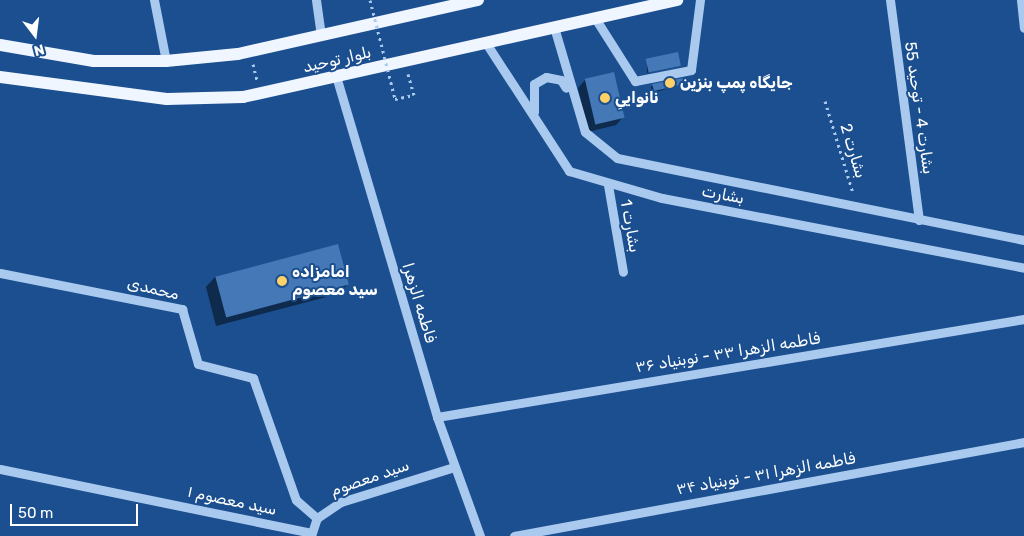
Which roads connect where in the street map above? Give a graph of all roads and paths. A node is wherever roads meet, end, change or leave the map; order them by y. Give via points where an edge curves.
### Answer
1 (154, 0) edge
2 (316, 0) edge
3 (370, 0) edge
4 (478, 0) edge
5 (677, 0) edge
6 (700, 0) edge
7 (890, 0) edge
8 (1021, 0) edge
9 (596, 18) junction
10 (554, 28) junction
11 (1024, 28) edge
12 (321, 35) junction
13 (486, 43) junction
14 (0, 45) edge
15 (250, 51) junction
16 (166, 61) junction
17 (405, 61) junction
18 (336, 76) junction
19 (0, 77) edge
20 (260, 94) junction
21 (572, 97) junction
22 (825, 101) dead end
23 (534, 115) junction
24 (608, 185) junction
25 (857, 208) junction
26 (919, 220) junction
27 (1024, 240) edge
28 (1024, 268) edge
29 (623, 272) dead end
30 (0, 273) edge
31 (1024, 319) edge
32 (437, 417) junction
33 (1024, 442) edge
34 (454, 467) junction
35 (0, 469) edge
36 (317, 518) junction
37 (311, 534) edge
38 (480, 536) edge
39 (514, 536) edge

1 - 16 street
2 - 12 street
3 - 17 path, bridge via 395,99 414,95
4 - 12 main road, بلوار توحید
5 - 9 main road, بلوار توحید
6 - 9 street via 691,70 635,81
7 - 26 street, بشارت 4 - توحید 55
8 - 11 street
9 - 10 main road, بلوار توحید
10 - 13 main road, بلوار توحید
10 - 21 street, بشارت
12 - 15 main road, بلوار توحید
13 - 17 main road, بلوار توحید
13 - 23 street, بشارت
14 - 16 main road, بلوار توحید via 94,61
15 - 16 main road, بلوار توحید
15 - 20 path
17 - 18 main road, بلوار توحید
18 - 20 main road, بلوار توحید
18 - 32 street, فاطمه الزهرا
19 - 20 main road, بلوار توحید via 175,100
21 - 23 street via 561,80 546,78 534,84
21 - 25 street, بشارت via 591,140 617,158
22 - 25 path, بشارت 2
23 - 24 street, بشارت via 569,171
24 - 28 street, بشارت
24 - 29 street, بشارت 1
25 - 26 street, بشارت
26 - 27 street, بشارت
30 - 36 street, محمدی via 182,309 198,364 253,378 296,500
31 - 32 street, فاطمه الزهرا ۳۳ - نوبنیاد ۳۶
32 - 34 street, فاطمه الزهرا
33 - 39 street, فاطمه الزهرا ۳۱ - نوبنیاد ۳۴
34 - 36 street, سید معصوم via 369,492
34 - 38 street, فاطمه الزهرا
35 - 37 street, سید معصوم ۱
36 - 37 street

